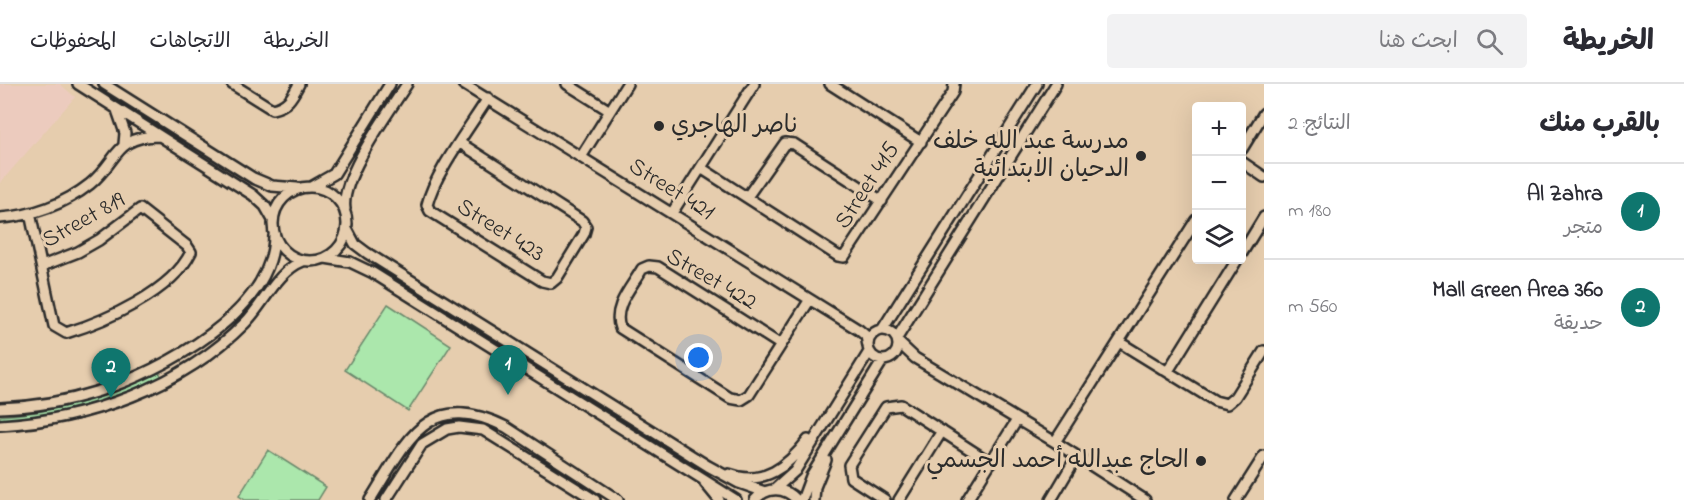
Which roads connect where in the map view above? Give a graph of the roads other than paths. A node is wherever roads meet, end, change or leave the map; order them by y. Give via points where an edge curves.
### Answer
1 (78, 84) edge
2 (104, 84) edge
3 (232, 84) edge
4 (299, 84) edge
5 (390, 84) edge
6 (407, 84) edge
7 (463, 84) edge
8 (568, 84) edge
9 (627, 84) edge
10 (754, 84) edge
11 (830, 84) edge
12 (954, 84) edge
13 (1056, 84) edge
14 (1034, 86) edge
15 (488, 98) junction
16 (117, 110) junction
17 (610, 111) junction
18 (1264, 113) edge
19 (1007, 132) junction
20 (358, 135) junction
21 (159, 136) junction
22 (1021, 140) junction
23 (921, 141) junction
24 (371, 142) junction
25 (1246, 142) edge
26 (460, 143) junction
27 (124, 144) junction
28 (581, 157) junction
29 (1246, 165) edge
30 (701, 168) junction
31 (1264, 177) edge
32 (306, 188) junction
33 (747, 197) junction
34 (882, 201) junction
35 (30, 213) junction
36 (672, 213) junction
37 (346, 214) junction
38 (1264, 217) edge
39 (0, 218) edge
40 (273, 220) junction
41 (1192, 228) edge
42 (347, 229) junction
43 (274, 235) junction
44 (1246, 246) edge
45 (325, 258) junction
46 (303, 261) junction
47 (1234, 264) edge
48 (42, 266) junction
49 (916, 276) junction
50 (929, 285) junction
51 (809, 301) junction
52 (859, 330) junction
53 (880, 331) junction
54 (898, 340) junction
55 (1119, 342) junction
56 (781, 345) junction
57 (869, 349) junction
58 (1264, 351) edge
59 (893, 357) junction
60 (915, 358) junction
61 (883, 360) junction
62 (1167, 371) junction
63 (0, 408) edge
64 (1017, 420) junction
65 (825, 424) junction
66 (0, 425) edge
67 (838, 431) junction
68 (942, 431) junction
69 (819, 432) junction
70 (408, 440) junction
71 (832, 441) junction
72 (1055, 441) junction
73 (419, 449) junction
74 (1077, 456) junction
75 (1264, 456) edge
76 (991, 463) junction
77 (708, 466) junction
78 (1260, 472) edge
79 (699, 477) junction
80 (775, 489) junction
81 (765, 492) junction
82 (370, 500) edge
83 (386, 500) edge
84 (595, 500) edge
85 (618, 500) edge
86 (719, 500) edge
87 (736, 500) edge
88 (755, 500) edge
89 (797, 500) edge
90 (802, 500) edge
91 (814, 500) edge
92 (885, 500) edge
93 (899, 500) edge
94 (967, 500) edge
95 (1051, 500) edge
96 (1145, 500) edge
97 (1236, 500) edge

1 - 16 street
2 - 32 street via 253,178 272,186
3 - 4 street via 272,109 289,102
5 - 20 street
6 - 24 street
7 - 15 street, Street 421
8 - 17 street
9 - 17 street
10 - 30 street
11 - 23 street
12 - 23 street, Street 415 via 953,92
13 - 22 street
14 - 19 street
15 - 26 street, Street 423
15 - 28 street, Street 421
16 - 21 street
16 - 27 street via 125,133
17 - 28 street
18 - 25 street
19 - 22 street via 1012,139
19 - 49 street
20 - 24 street via 362,144
20 - 32 street via 334,174
21 - 27 street via 142,136
21 - 40 street via 253,195
22 - 50 street
23 - 34 street, Street 415
24 - 37 street via 347,184
26 - 26 street, Street 423 via 429,195 430,211 551,283 586,227
27 - 35 street via 105,170 82,190 58,204
28 - 36 street, Street 421
29 - 31 street
30 - 33 street, Street 415
30 - 36 street
32 - 37 street via 332,195
32 - 40 street via 282,199
33 - 34 street via 785,142
33 - 34 street, Street 415 via 844,257
35 - 39 street
35 - 48 street, Street 819
36 - 51 street, Street 421
37 - 42 street
38 - 44 street
40 - 43 street
41 - 55 street
42 - 45 street via 343,241
42 - 77 street via 355,244 367,253
43 - 46 street via 285,252
43 - 63 street via 272,258 257,285 236,311 198,343 154,369 98,392
45 - 46 street
45 - 79 street via 365,269
46 - 66 street via 286,271 266,300 233,335 162,382 108,406 78,414
47 - 62 street
48 - 48 street, Street 819 via 54,326 66,333 149,295 174,274 191,252 140,209 99,240
49 - 50 street
49 - 53 street
50 - 54 street
51 - 52 street, Street 421
51 - 56 street, Street 422
52 - 53 street, Street 421
52 - 57 street via 866,336
53 - 54 street via 891,332
53 - 57 street via 872,335
54 - 59 street
54 - 60 street
55 - 62 street
55 - 72 street
56 - 56 street, Street 422 via 749,395 741,400 730,398 620,328 616,319 642,269 658,267
57 - 61 street via 875,358
57 - 65 street
58 - 62 street via 1227,404 1215,401
59 - 60 street
59 - 61 street
60 - 64 street
61 - 67 street
64 - 72 street
64 - 76 street
65 - 69 street
65 - 77 street via 788,464 768,475 738,477
67 - 71 street
67 - 91 street via 817,480
68 - 76 street
68 - 92 street via 901,405 886,407 848,472
68 - 93 street
69 - 71 street
69 - 80 street via 792,476
70 - 73 street via 410,448
70 - 82 street
70 - 85 street via 426,423 442,415 465,412 489,419
71 - 90 street
72 - 74 street
73 - 83 street
73 - 84 street via 432,436 447,429 483,430
74 - 95 street
74 - 96 street
75 - 78 street
76 - 94 street
77 - 81 street
78 - 97 street
79 - 86 street
79 - 87 street
80 - 81 street
80 - 89 street
81 - 88 street

